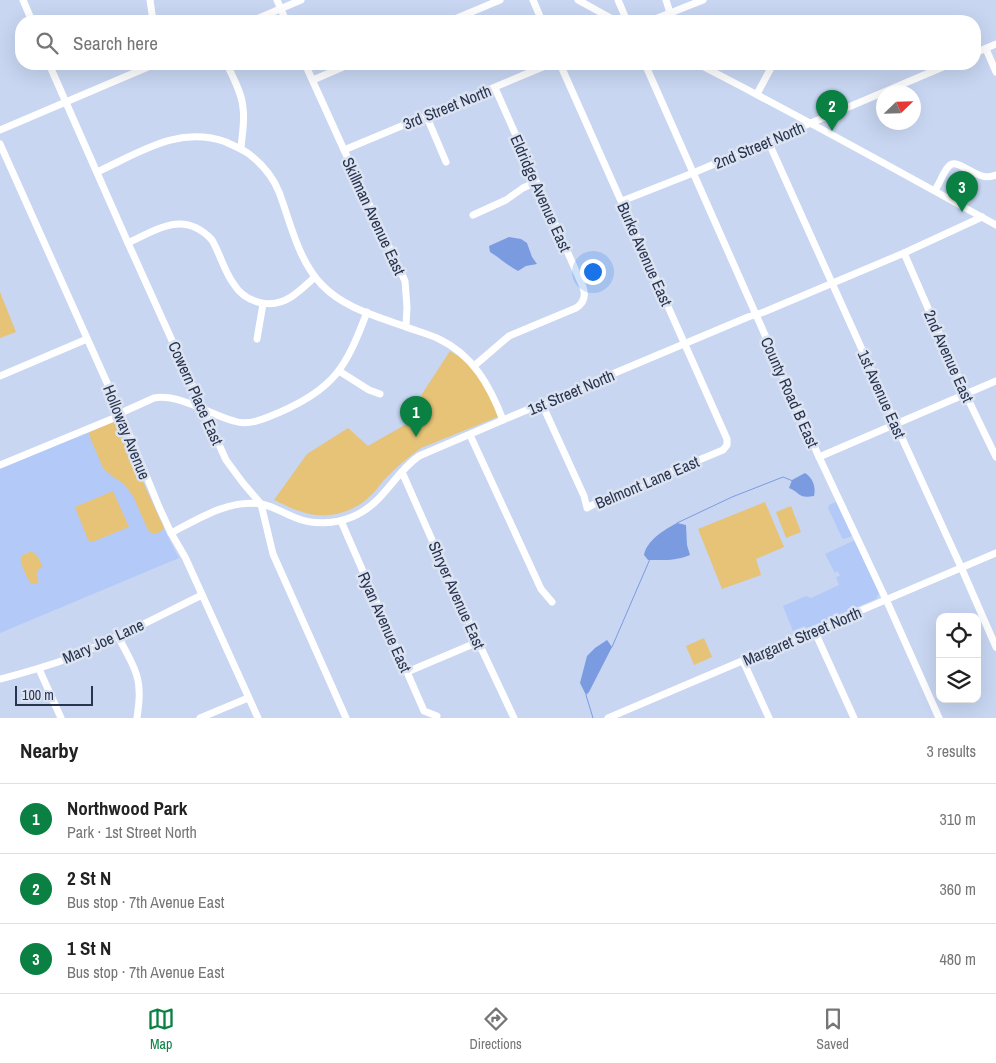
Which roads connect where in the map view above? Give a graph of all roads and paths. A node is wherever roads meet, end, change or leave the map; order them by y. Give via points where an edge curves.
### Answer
1 (22, 0) edge
2 (150, 0) edge
3 (277, 0) edge
4 (301, 0) edge
5 (500, 0) edge
6 (532, 0) edge
7 (578, 0) edge
8 (618, 0) edge
9 (666, 0) edge
10 (703, 0) edge
11 (280, 8) junction
12 (670, 13) junction
13 (29, 15) edge
14 (152, 15) edge
15 (265, 15) edge
16 (283, 15) edge
17 (464, 15) edge
18 (539, 15) edge
19 (605, 15) edge
20 (624, 15) edge
21 (665, 15) edge
22 (996, 44) edge
23 (986, 49) junction
24 (981, 51) edge
25 (53, 70) edge
26 (141, 70) edge
27 (230, 70) edge
28 (309, 70) edge
29 (336, 70) edge
30 (536, 70) edge
31 (563, 70) edge
32 (648, 70) edge
33 (710, 70) edge
34 (770, 70) edge
35 (936, 70) edge
36 (996, 72) edge
37 (313, 80) junction
38 (494, 88) junction
39 (757, 94) junction
40 (66, 102) junction
41 (426, 115) junction
42 (810, 123) junction
43 (0, 130) edge
44 (768, 141) junction
45 (0, 144) edge
46 (240, 148) junction
47 (344, 150) junction
48 (446, 162) dead end
49 (97, 172) junction
50 (693, 172) junction
51 (996, 175) edge
52 (536, 182) junction
53 (936, 190) junction
54 (622, 201) junction
55 (473, 215) dead end
56 (982, 217) junction
57 (996, 224) edge
58 (128, 243) junction
59 (904, 253) junction
60 (315, 277) junction
61 (833, 283) junction
62 (263, 304) junction
63 (367, 312) junction
64 (756, 315) junction
65 (406, 327) junction
66 (87, 339) junction
67 (257, 339) dead end
68 (685, 344) junction
69 (474, 366) junction
70 (339, 371) junction
71 (0, 376) edge
72 (996, 381) edge
73 (380, 394) dead end
74 (966, 394) junction
75 (542, 404) junction
76 (203, 409) junction
77 (121, 414) junction
78 (503, 420) junction
79 (896, 425) junction
80 (470, 435) junction
81 (727, 445) joint
82 (819, 457) junction
83 (996, 458) edge
84 (0, 465) edge
85 (402, 472) junction
86 (261, 504) junction
87 (341, 521) junction
88 (171, 533) junction
89 (996, 553) edge
90 (961, 567) junction
91 (202, 595) junction
92 (886, 600) junction
93 (552, 602) dead end
94 (814, 630) junction
95 (118, 636) junction
96 (478, 642) junction
97 (996, 647) edge
98 (743, 661) junction
99 (39, 669) junction
100 (407, 672) junction
101 (0, 679) edge
102 (248, 698) junction
103 (437, 716) dead end
104 (61, 718) edge
105 (137, 718) edge
106 (200, 718) edge
107 (258, 718) edge
108 (346, 718) edge
109 (514, 718) edge
110 (608, 718) edge
111 (769, 718) edge
112 (854, 718) edge
113 (939, 718) edge

1 - 13 street
2 - 14 street
3 - 11 street
4 - 11 street
5 - 17 street
6 - 18 street
7 - 19 street
8 - 20 street
9 - 12 street
10 - 12 street
11 - 15 street
11 - 16 street
12 - 21 street
22 - 23 street
23 - 24 street
23 - 36 street
25 - 40 street, Cowern Place East
26 - 40 street
27 - 46 street via 244,108
28 - 37 street, Skillman Avenue East
29 - 37 street
30 - 38 street, 3rd Street North
31 - 54 street, Burke Avenue East
32 - 50 street, County Road B East
33 - 39 street
34 - 39 street
35 - 42 street, 2nd Street North
37 - 47 street, Skillman Avenue East
38 - 41 street, 3rd Street North
38 - 52 street, Eldridge Avenue East
39 - 42 street
40 - 43 street
40 - 49 street, Cowern Place East
41 - 47 street, 3rd Street North
41 - 48 street
42 - 44 street, 2nd Street North
42 - 53 street
44 - 50 street, 2nd Street North
44 - 61 street, 1st Avenue East
45 - 66 street, Holloway Avenue
46 - 49 street via 207,137 176,138
46 - 60 street via 273,179 300,252
47 - 65 street, Skillman Avenue East via 405,281
49 - 58 street, Cowern Place East
50 - 54 street, 2nd Street North
50 - 64 street, County Road B East
51 - 53 street via 986,178 956,163 951,164
52 - 55 street
52 - 69 street, Eldridge Avenue East via 583,287 584,300 576,308 509,336
53 - 56 street
54 - 68 street, Burke Avenue East
56 - 57 street
56 - 59 street, 1st Street North
58 - 62 street via 166,226 181,224 201,230 212,240 235,287 253,301
58 - 76 street, Cowern Place East
59 - 61 street, 1st Street North
59 - 74 street, 2nd Avenue East
60 - 62 street via 285,300
60 - 63 street via 342,301
61 - 64 street, 1st Street North
61 - 79 street, 1st Avenue East
62 - 67 street
63 - 65 street
63 - 70 street via 353,348
64 - 68 street, 1st Street North
64 - 82 street, County Road B East
65 - 69 street via 449,344
66 - 71 street
66 - 77 street, Holloway Avenue
68 - 75 street, 1st Street North
68 - 81 street, Burke Avenue East
69 - 78 street via 492,392
70 - 73 street
70 - 76 street via 307,399 257,421 234,422
72 - 74 street
74 - 79 street
74 - 83 street, 2nd Avenue East
75 - 78 street, 1st Street North
75 - 81 street, Belmont Lane East via 587,508 723,450
76 - 77 street via 160,397
76 - 86 street, Cowern Place East via 226,460
77 - 84 street
77 - 88 street, Holloway Avenue
78 - 80 street, 1st Street North
79 - 82 street
79 - 90 street, 1st Avenue East
80 - 85 street, 1st Street North via 419,456
80 - 93 street via 541,589
82 - 92 street, County Road B East
85 - 87 street, 1st Street North via 371,507
85 - 96 street, Shryer Avenue East
86 - 87 street, 1st Street North via 308,522
86 - 88 street, 1st Street North via 235,505
86 - 108 street, Cowern Place East via 273,554
87 - 100 street, Ryan Avenue East
88 - 91 street, Holloway Avenue
89 - 90 street, Margaret Street North
90 - 92 street, Margaret Street North
90 - 97 street, 1st Avenue East
91 - 95 street, Mary Joe Lane
91 - 102 street, Holloway Avenue
92 - 94 street, Margaret Street North
92 - 113 street, County Road B East
94 - 98 street, Margaret Street North
94 - 112 street
95 - 99 street, Mary Joe Lane
95 - 105 street via 138,682
96 - 100 street
96 - 109 street, Shryer Avenue East
98 - 110 street, Margaret Street North
98 - 111 street
99 - 101 street, Mary Joe Lane
99 - 104 street
100 - 103 street, Ryan Avenue East via 424,711
102 - 106 street
102 - 107 street, Holloway Avenue

